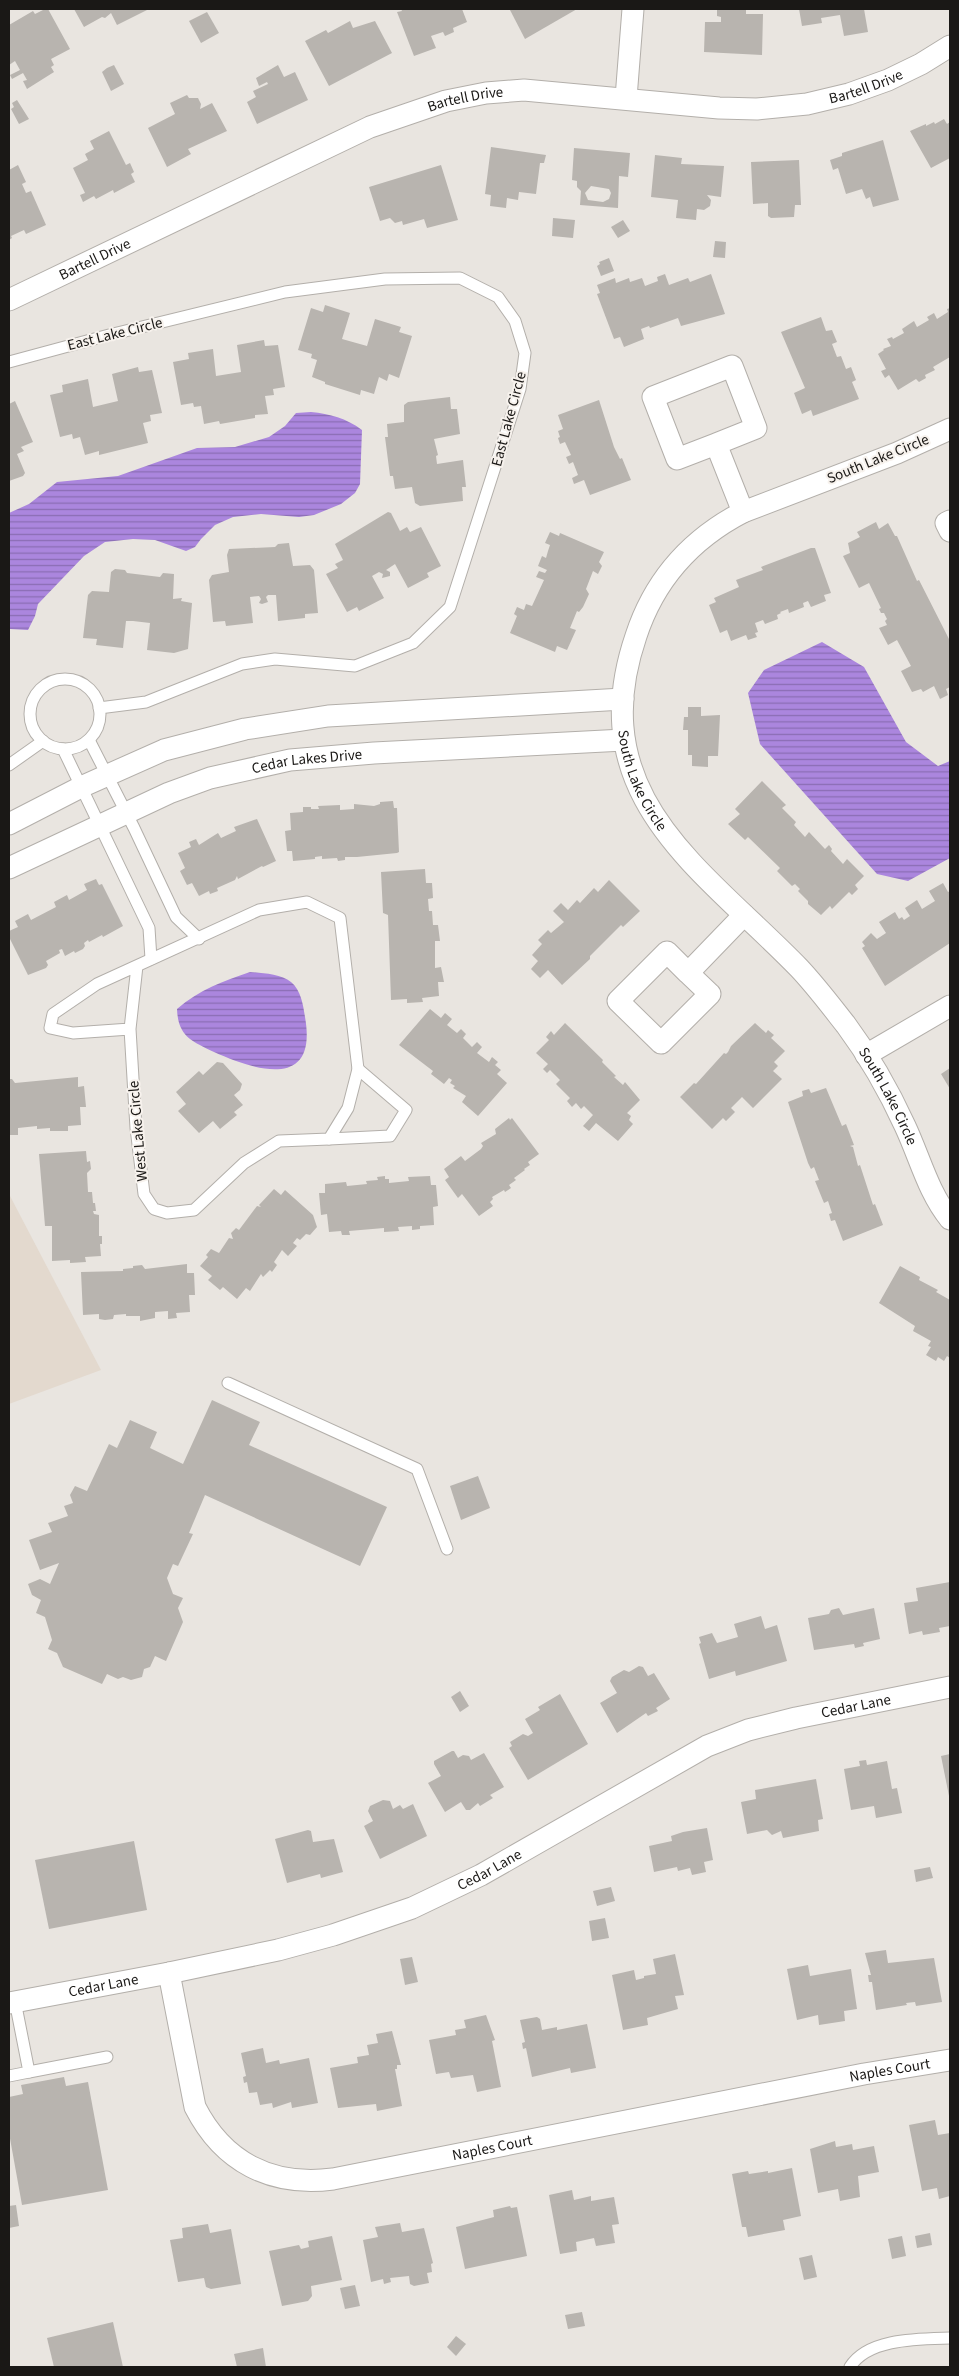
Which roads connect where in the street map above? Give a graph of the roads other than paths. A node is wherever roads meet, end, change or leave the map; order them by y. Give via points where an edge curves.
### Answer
1 (632, 9) edge
2 (950, 46) edge
3 (626, 98) junction
4 (9, 300) edge
5 (9, 362) edge
6 (950, 430) edge
7 (716, 444) junction
8 (743, 512) junction
9 (950, 521) edge
10 (950, 531) edge
11 (623, 699) junction
12 (99, 708) junction
13 (88, 740) junction
14 (624, 740) junction
15 (43, 741) junction
16 (63, 749) junction
17 (9, 765) edge
18 (107, 776) junction
19 (81, 787) junction
20 (126, 813) junction
21 (9, 824) edge
22 (99, 825) junction
23 (9, 868) edge
24 (744, 914) junction
25 (199, 939) junction
26 (151, 959) junction
27 (136, 966) junction
28 (688, 973) dead end
29 (950, 1006) edge
30 (130, 1029) junction
31 (866, 1055) junction
32 (358, 1069) junction
33 (329, 1139) junction
34 (950, 1219) edge
35 (228, 1382) dead end
36 (447, 1549) dead end
37 (950, 1687) edge
38 (169, 1973) junction
39 (12, 2002) edge
40 (107, 2057) dead end
41 (950, 2060) edge
42 (29, 2072) junction
43 (9, 2076) edge
44 (950, 2338) edge
45 (850, 2367) edge

1 - 3 street
2 - 3 street, Bartell Drive via 888,80 807,104 756,109 719,108
3 - 4 street, Bartell Drive via 524,90 486,93 407,113
5 - 12 lane, East Lake Circle via 285,292 385,279 460,278 498,297 515,321 525,353 520,389 450,607 413,643 355,666 275,659 242,664 146,702
6 - 8 street, South Lake Circle via 897,454
7 - 7 street via 756,428 732,366 653,397 677,459
7 - 8 street
8 - 11 street, South Lake Circle via 723,522 685,553 656,590 644,613 627,662
9 - 10 street via 946,523
11 - 14 street, South Lake Circle
11 - 18 street via 328,716 245,729 164,750
12 - 13 lane via 100,720
12 - 15 lane via 88,688 65,679 53,682 43,688 33,702 31,720
13 - 16 lane via 72,749
13 - 18 lane
14 - 20 street, Cedar Lakes Drive via 290,760 210,778
14 - 24 street, South Lake Circle via 643,798 668,838
15 - 16 lane
15 - 17 lane
16 - 19 lane
18 - 19 street
18 - 20 lane
19 - 21 street
19 - 22 lane
20 - 22 street, Cedar Lakes Drive
20 - 25 lane via 176,917
22 - 23 street, Cedar Lakes Drive
22 - 26 lane via 149,928
24 - 28 street
24 - 31 street, South Lake Circle via 801,970
25 - 26 lane
25 - 32 lane via 259,910 306,902 340,918
26 - 27 lane
27 - 30 lane, West Lake Circle
27 - 30 lane via 97,984 53,1014 50,1028 73,1033
29 - 31 street
30 - 33 lane, West Lake Circle via 144,1194 154,1209 167,1213 194,1210 244,1163 279,1141
31 - 34 street, South Lake Circle via 905,1127 929,1186
32 - 33 lane via 348,1108
32 - 33 lane, West Lake Circle via 406,1110 390,1136
35 - 36 lane via 417,1469
37 - 38 street, Cedar Lane via 748,1730 707,1746 481,1875 412,1908 278,1950
38 - 39 street, Cedar Lane
38 - 41 street, Naples Court via 195,2106 205,2126 242,2162 281,2178 312,2182
39 - 42 lane
40 - 42 lane
42 - 43 lane
44 - 45 lane via 898,2340 856,2356

